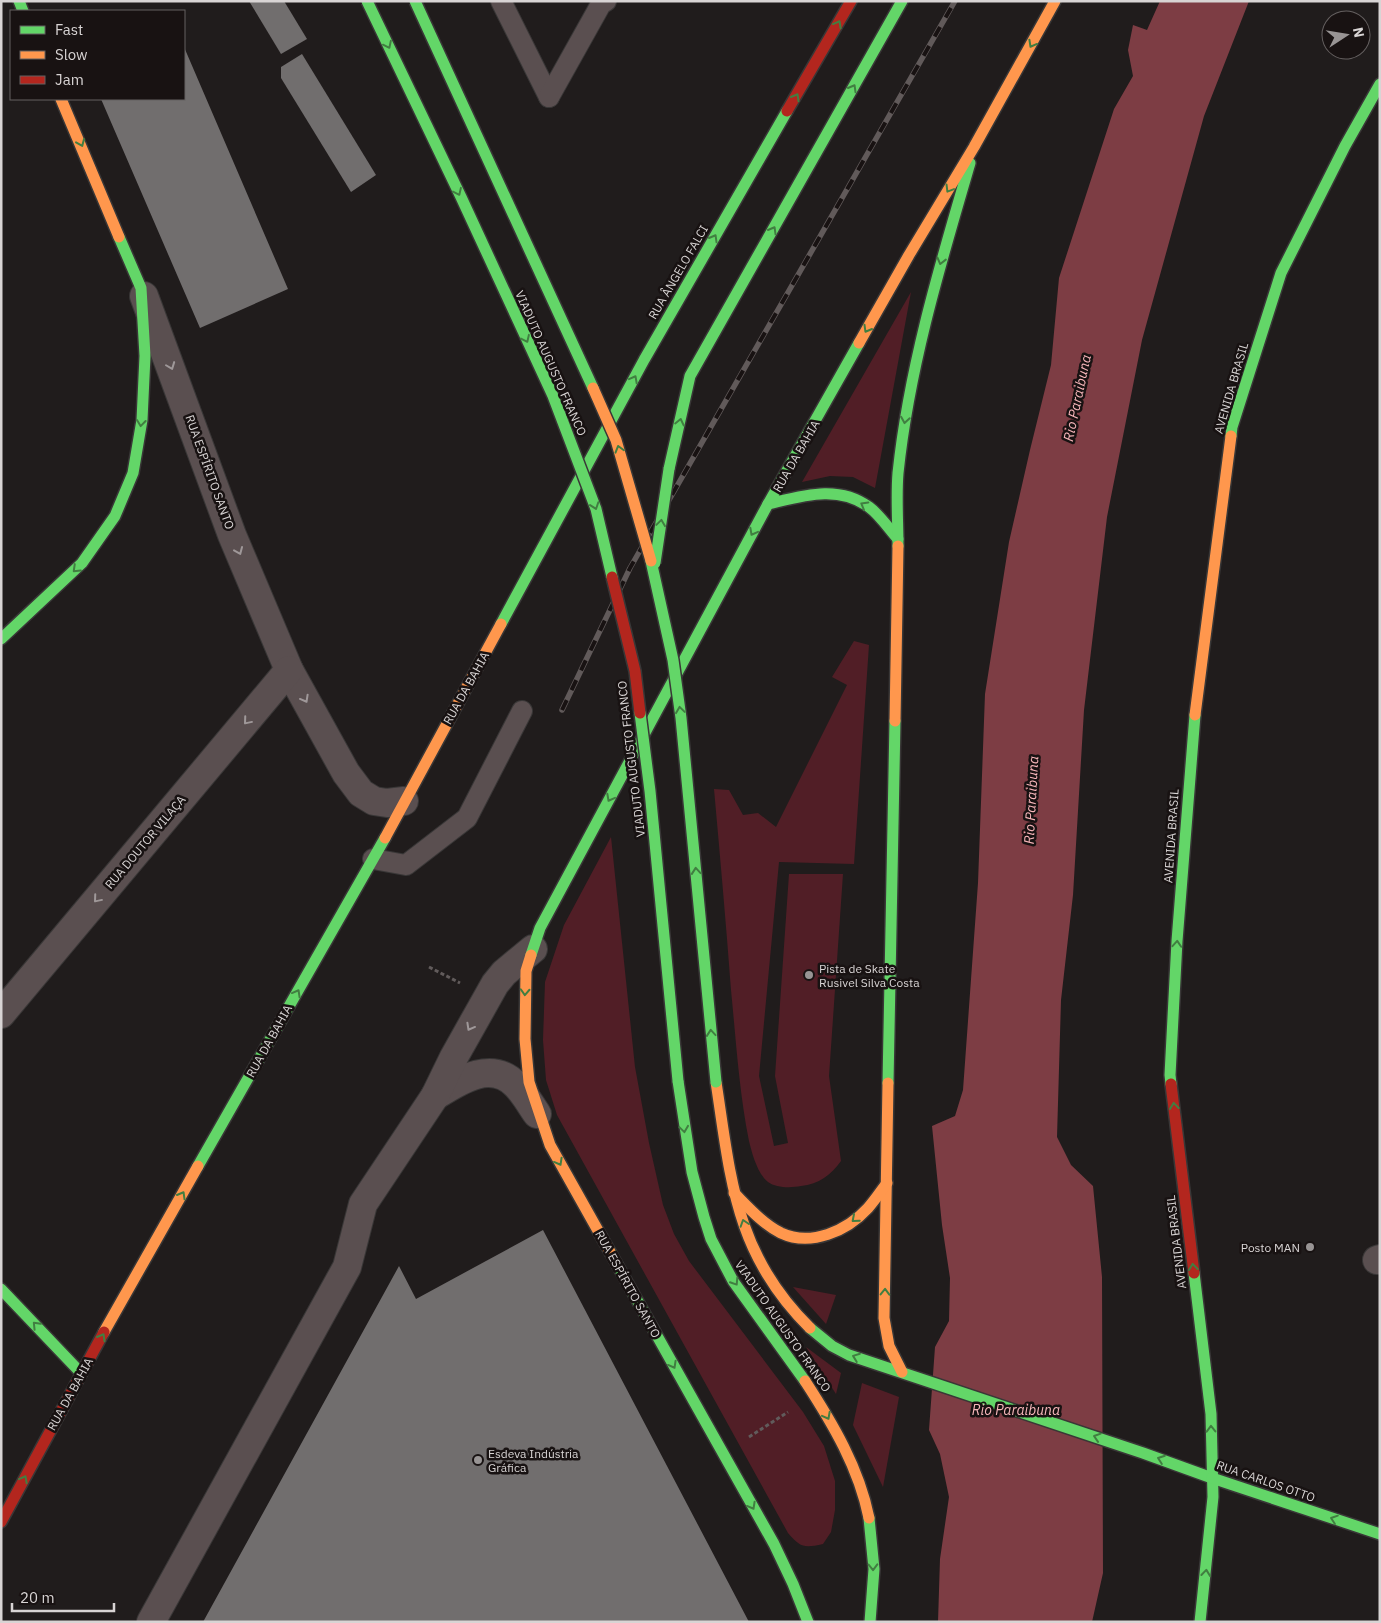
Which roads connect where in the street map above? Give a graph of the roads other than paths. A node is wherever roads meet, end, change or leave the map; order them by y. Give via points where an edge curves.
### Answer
1 (367, 1) edge
2 (415, 1) edge
3 (501, 1) edge
4 (606, 1) edge
5 (850, 1) edge
6 (902, 1) edge
7 (1055, 1) edge
8 (1380, 84) edge
9 (61, 100) edge
10 (974, 147) junction
11 (141, 288) junction
12 (768, 504) junction
13 (898, 539) junction
14 (536, 560) joint
15 (654, 572) junction
16 (1, 639) edge
17 (290, 670) junction
18 (522, 711) dead end
19 (404, 801) junction
20 (373, 860) junction
21 (536, 938) junction
22 (1, 1014) edge
23 (435, 1096) junction
24 (539, 1118) junction
25 (888, 1183) junction
26 (734, 1192) junction
27 (1, 1289) edge
28 (902, 1372) junction
29 (82, 1373) junction
30 (928, 1381) joint
31 (1212, 1478) junction
32 (1, 1522) edge
33 (1380, 1534) edge
34 (151, 1622) edge
35 (808, 1622) edge
36 (870, 1622) edge
37 (1200, 1622) edge

1 -> 36 main road, VIADUTO AUGUSTO FRANCO, bridge via 553,396 596,509 635,671 678,1081 695,1190 722,1262 818,1400 855,1469 870,1518 874,1568
15 -> 2 main road, VIADUTO AUGUSTO FRANCO, bridge via 616,440
3 - 4 lane via 549,97 601,4
14 -> 5 main road, RUA ÂNGELO FALCI via 644,360
15 -> 6 main road, bridge via 669,469 690,376
7 -> 10 main road
31 -> 8 main road, AVENIDA BRASIL via 1211,1414 1170,1075 1192,735 1232,427 1281,273
9 -> 11 main road, RUA ESPÍRITO SANTO
10 -> 12 main road, RUA DA BAHIA
10 -> 13 main road via 921,341 906,418 898,476
11 -> 16 main road via 145,356 142,420 133,472 115,516 82,563
11 -> 17 street, RUA ESPÍRITO SANTO via 232,534
13 -> 12 main road via 870,508 851,497 818,493
12 -> 21 main road, RUA DA BAHIA
13 - 25 main road
14 - 19 main road, RUA DA BAHIA
26 -> 15 main road, VIADUTO AUGUSTO FRANCO, bridge via 716,1082 681,718 673,660
17 -> 19 street, RUA ESPÍRITO SANTO via 346,773 361,793 374,801
17 -> 22 street, RUA DOUTOR VILAÇA
18 - 20 lane via 467,818 406,865
19 - 20 main road, RUA DA BAHIA
29 -> 20 main road, RUA DA BAHIA
21 -> 23 street, RUA DA BAHIA via 495,984
21 -> 24 main road, RUA ESPÍRITO SANTO via 526,971 525,1039 529,1082
23 - 24 street, RUA DA BAHIA via 464,1078 486,1072 507,1077
23 - 34 street, RUA DA BAHIA via 363,1204 347,1267
24 -> 35 main road, RUA ESPÍRITO SANTO via 550,1145 774,1544
25 -> 26 main road via 868,1208 847,1226 828,1235 806,1239 783,1233 764,1221
28 -> 25 main road via 888,1346 884,1318
28 -> 26 main road, VIADUTO AUGUSTO FRANCO via 839,1350 818,1336 796,1314 765,1272
29 -> 27 main road
28 - 30 main road, VIADUTO AUGUSTO FRANCO
32 -> 29 main road, RUA DA BAHIA
31 -> 30 main road, RUA CARLOS OTTO
33 -> 31 main road, RUA CARLOS OTTO
37 -> 31 main road, AVENIDA BRASIL via 1213,1497

